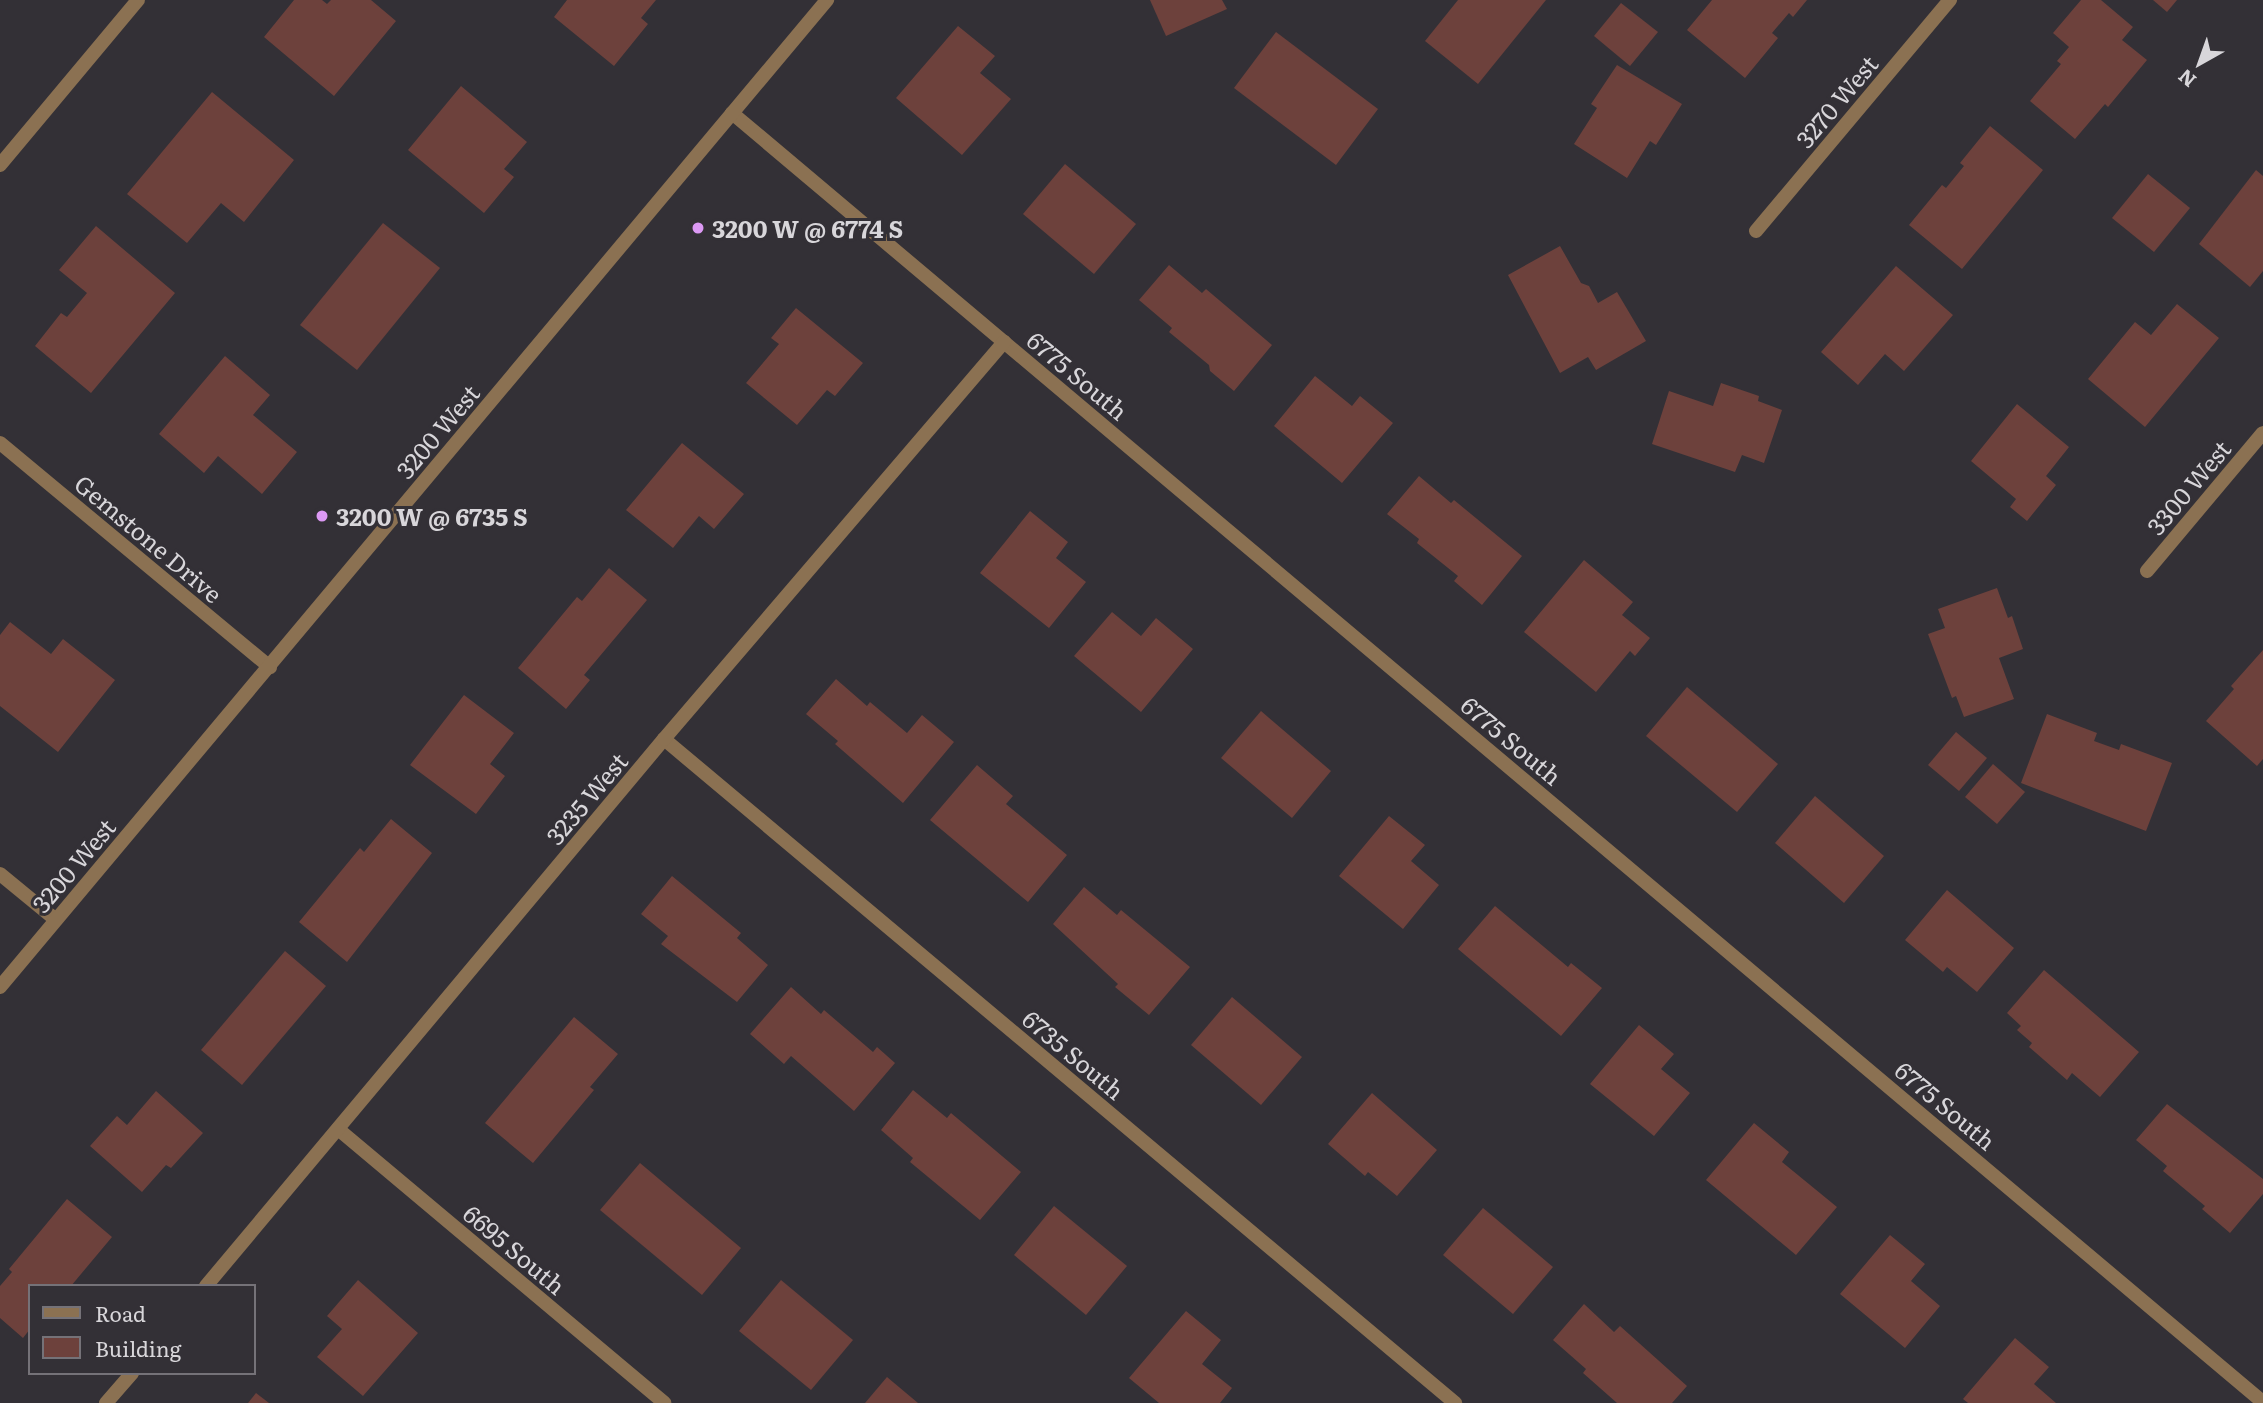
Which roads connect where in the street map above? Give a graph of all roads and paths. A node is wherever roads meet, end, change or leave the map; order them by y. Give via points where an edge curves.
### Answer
1 (138, 0) edge
2 (827, 0) edge
3 (1950, 0) edge
4 (732, 113) junction
5 (0, 164) edge
6 (1756, 231) dead end
7 (1004, 342) junction
8 (2263, 433) edge
9 (0, 443) edge
10 (2147, 571) dead end
11 (270, 667) junction
12 (664, 739) junction
13 (0, 874) edge
14 (56, 920) junction
15 (0, 987) edge
16 (338, 1129) junction
17 (208, 1284) edge
18 (130, 1375) edge
19 (2263, 1402) edge
20 (106, 1403) edge
21 (664, 1403) edge
22 (1455, 1403) edge

1 - 5 street
2 - 4 street, 3200 West
3 - 6 street, 3270 West
4 - 7 street, 6775 South
4 - 11 street, 3200 West
7 - 12 street, 3235 West
7 - 19 street, 6775 South
8 - 10 street, 3300 West
9 - 11 street, Gemstone Drive
11 - 14 street, 3200 West
12 - 16 street, 3235 West
12 - 22 street, 6735 South
13 - 14 street
14 - 15 street, 3200 West
16 - 17 street, 3235 West
16 - 21 street, 6695 South
18 - 20 street

